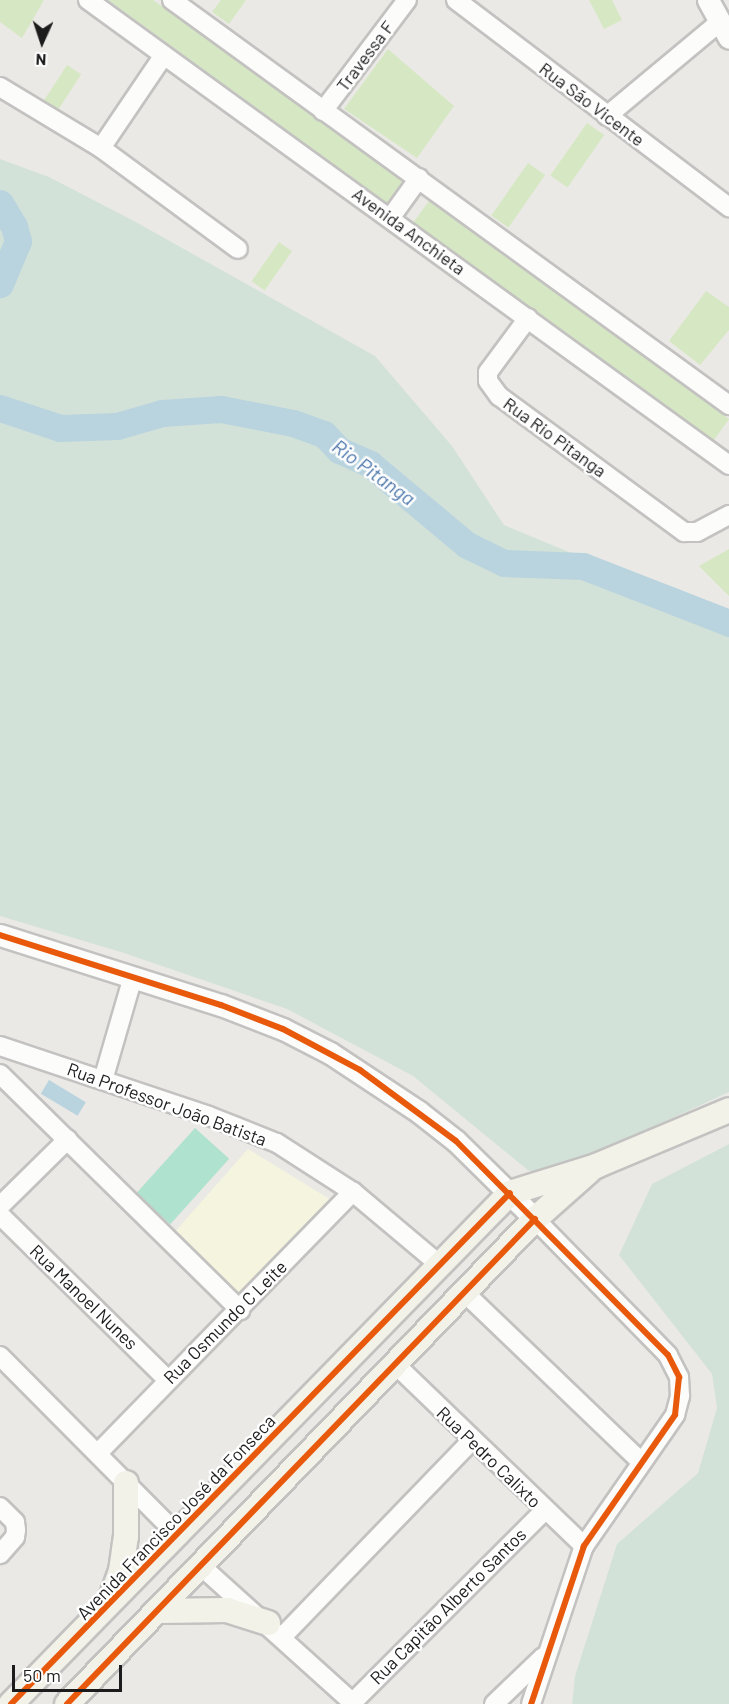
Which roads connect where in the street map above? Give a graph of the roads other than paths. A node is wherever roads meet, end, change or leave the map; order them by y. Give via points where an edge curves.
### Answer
1 (88, 0) edge
2 (172, 0) edge
3 (407, 0) edge
4 (708, 0) edge
5 (465, 2) edge
6 (725, 30) edge
7 (164, 55) junction
8 (0, 87) edge
9 (323, 111) junction
10 (607, 116) junction
11 (101, 148) junction
12 (419, 178) junction
13 (729, 207) edge
14 (391, 217) junction
15 (238, 249) dead end
16 (528, 318) junction
17 (729, 405) edge
18 (729, 465) edge
19 (729, 516) edge
20 (0, 935) edge
21 (133, 977) junction
22 (0, 1046) edge
23 (0, 1074) edge
24 (103, 1080) junction
25 (729, 1110) edge
26 (68, 1139) junction
27 (596, 1166) junction
28 (353, 1192) junction
29 (510, 1193) junction
30 (0, 1206) edge
31 (0, 1215) edge
32 (535, 1219) junction
33 (440, 1265) junction
34 (466, 1294) junction
35 (240, 1310) junction
36 (0, 1356) edge
37 (397, 1366) junction
38 (168, 1380) junction
39 (471, 1441) junction
40 (98, 1453) junction
41 (640, 1461) junction
42 (126, 1483) junction
43 (0, 1507) edge
44 (544, 1510) junction
45 (179, 1536) junction
46 (584, 1546) junction
47 (0, 1554) edge
48 (201, 1566) junction
49 (108, 1609) junction
50 (160, 1611) junction
51 (275, 1630) junction
52 (76, 1640) junction
53 (545, 1656) junction
54 (55, 1660) junction
55 (104, 1667) junction
56 (72, 1699) edge
57 (353, 1703) edge
58 (11, 1704) edge
59 (494, 1704) edge
60 (531, 1704) edge

1 - 7 street, Avenida Anchieta
2 - 9 street
3 - 9 street, Travessa F
4 - 6 street
5 - 10 street, Rua São Vicente
6 - 10 street
7 - 11 street
7 - 14 street, Avenida Anchieta
8 - 11 street
9 - 12 street
10 - 13 street, Rua São Vicente
11 - 15 street
12 - 14 street
12 - 17 street
14 - 16 street, Avenida Anchieta
16 - 18 street, Avenida Anchieta
16 - 19 street, Rua Rio Pitanga via 492,364 488,372 492,388 689,534
20 - 21 street
21 - 24 street
21 - 29 street via 273,1025 330,1053 419,1112
22 - 24 street, Rua Professor João Batista
23 - 26 street
24 - 28 street, Rua Professor João Batista via 277,1143
25 - 27 main road
26 - 30 street
26 - 35 street
27 - 29 main road
27 - 32 main road
28 - 33 street, Rua Professor João Batista
28 - 35 street, Rua Osmundo C Leite
29 - 32 street
29 - 33 main road, Avenida Francisco José da Fonseca
31 - 38 street, Rua Manoel Nunes
32 - 34 main road
32 - 41 street via 660,1346 677,1370 680,1396 675,1415
33 - 45 main road, Avenida Francisco José da Fonseca
34 - 37 main road
34 - 41 street
35 - 38 street, Rua Osmundo C Leite
36 - 40 street
37 - 39 street, Rua Pedro Calixto
37 - 48 main road
38 - 40 street, Rua Osmundo C Leite
39 - 44 street, Rua Pedro Calixto
39 - 51 street
40 - 42 street
41 - 46 street
42 - 45 street
42 - 49 main road via 126,1537 121,1571
43 - 47 street via 15,1522 16,1530
44 - 46 street, Rua Pedro Calixto
44 - 57 street, Rua Capitão Alberto Santos
45 - 49 main road, Avenida Francisco José da Fonseca
46 - 53 street
48 - 50 main road
48 - 51 street
49 - 52 main road, Avenida Francisco José da Fonseca
50 - 51 main road via 227,1610
50 - 55 main road
51 - 57 street
52 - 54 main road, Avenida Francisco José da Fonseca
52 - 55 main road via 84,1655
53 - 59 street
53 - 60 street
54 - 56 main road via 74,1665 79,1677
54 - 58 main road, Avenida Francisco José da Fonseca
55 - 56 main road

